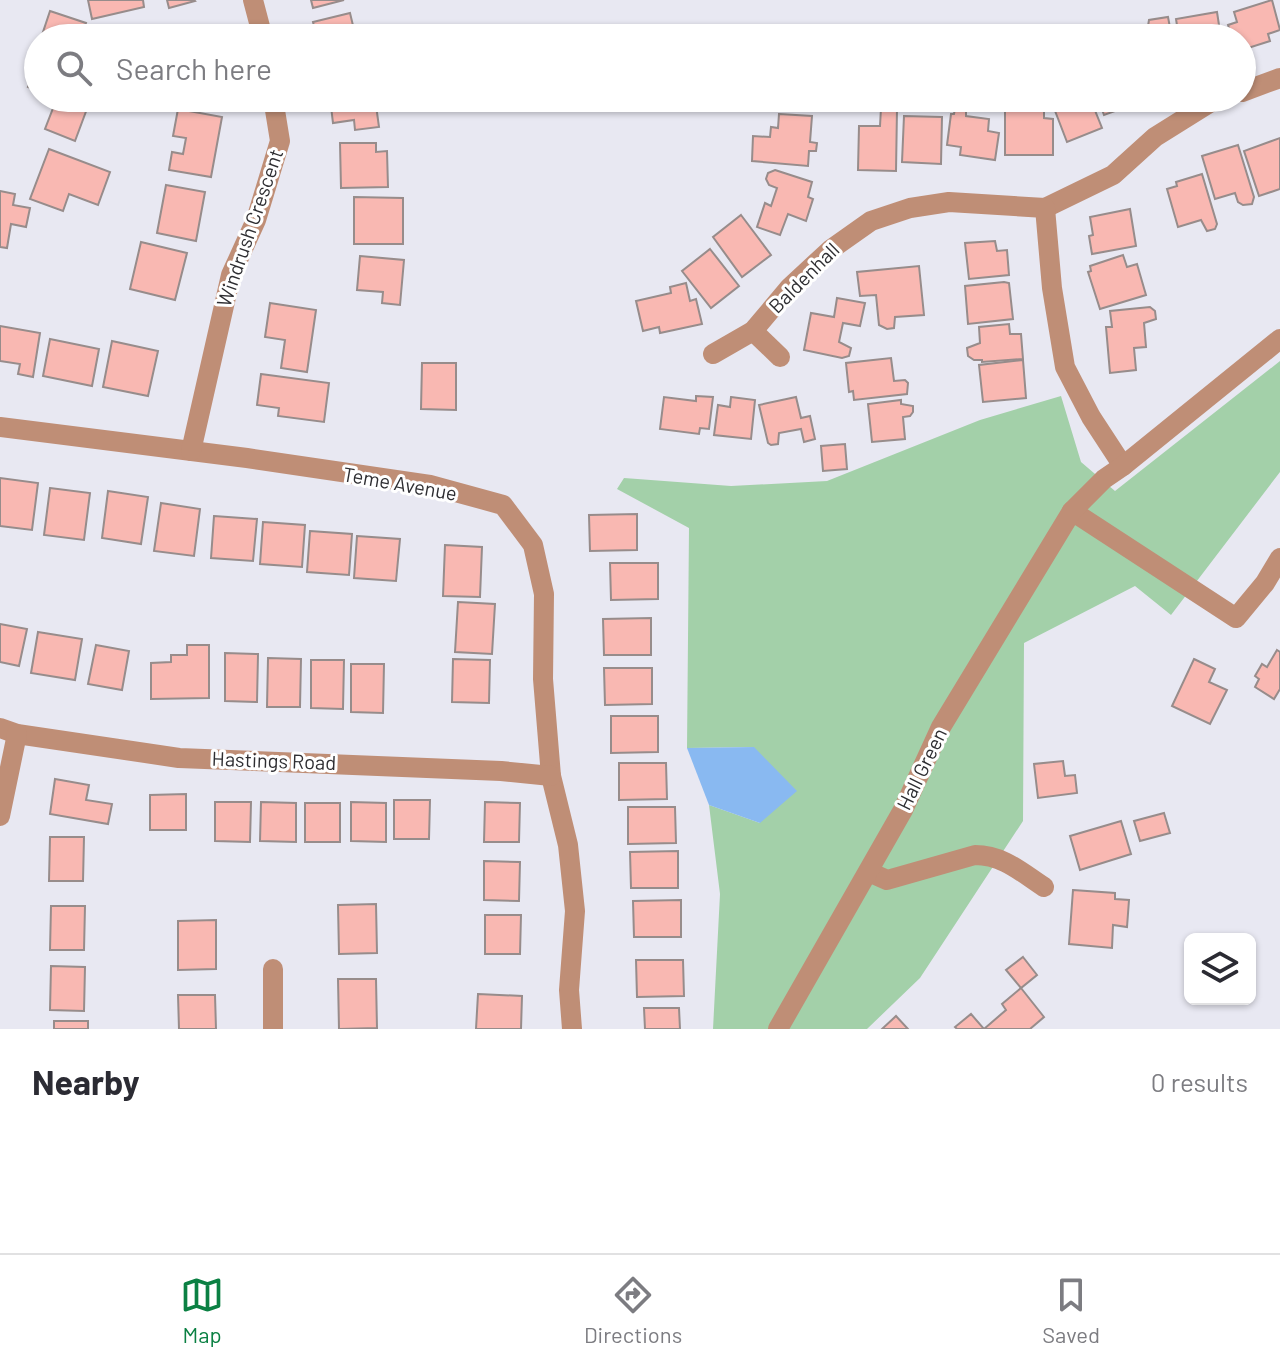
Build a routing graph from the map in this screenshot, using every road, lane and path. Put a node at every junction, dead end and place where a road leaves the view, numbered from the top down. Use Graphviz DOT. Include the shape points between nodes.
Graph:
graph roads {
  1 [pos="253,0"];
  2 [pos="259,24"];
  3 [pos="1280,78"];
  4 [pos="1256,87"];
  5 [pos="275,112"];
  6 [pos="1195,112"];
  7 [pos="1045,208"];
  8 [pos="753,331"];
  9 [pos="1280,339"];
  10 [pos="713,354"];
  11 [pos="780,357"];
  12 [pos="0,427"];
  13 [pos="191,451"];
  14 [pos="1123,466"];
  15 [pos="1072,511"];
  16 [pos="1280,558"];
  17 [pos="8,731"];
  18 [pos="551,776"];
  19 [pos="0,816"];
  20 [pos="869,872"];
  21 [pos="1044,887"];
  22 [pos="273,969"];
  23 [pos="273,1029"];
  24 [pos="572,1029"];
  25 [pos="778,1029"];
  1 -- 2 [label="street"];
  3 -- 4 [label="street"];
  5 -- 13 [label="street, Windrush Crescent" via="280,141 256,220 231,275"];
  6 -- 7 [label="street, Baldenhall" via="1155,137 1113,175"];
  7 -- 8 [label="street, Baldenhall" via="949,202 871,221 790,287"];
  7 -- 14 [label="street" via="1065,367"];
  8 -- 10 [label="street, Baldenhall"];
  8 -- 11 [label="street, Baldenhall"];
  9 -- 14 [label="street, Hall Green"];
  12 -- 13 [label="street, Teme Avenue"];
  13 -- 18 [label="street, Teme Avenue" via="430,485 503,505 533,545 544,594 543,679"];
  14 -- 15 [label="street, Hall Green"];
  15 -- 16 [label="street" via="1236,618"];
  15 -- 20 [label="street, Hall Green" via="941,727"];
  17 -- 18 [label="street, Hastings Road" via="179,758"];
  17 -- 19 [label="street"];
  18 -- 24 [label="street, Teme Avenue" via="568,845 575,911"];
  20 -- 21 [label="street" via="887,880 986,855 1007,862"];
  20 -- 25 [label="street, Hall Green"];
  22 -- 23 [label="street"];
}
